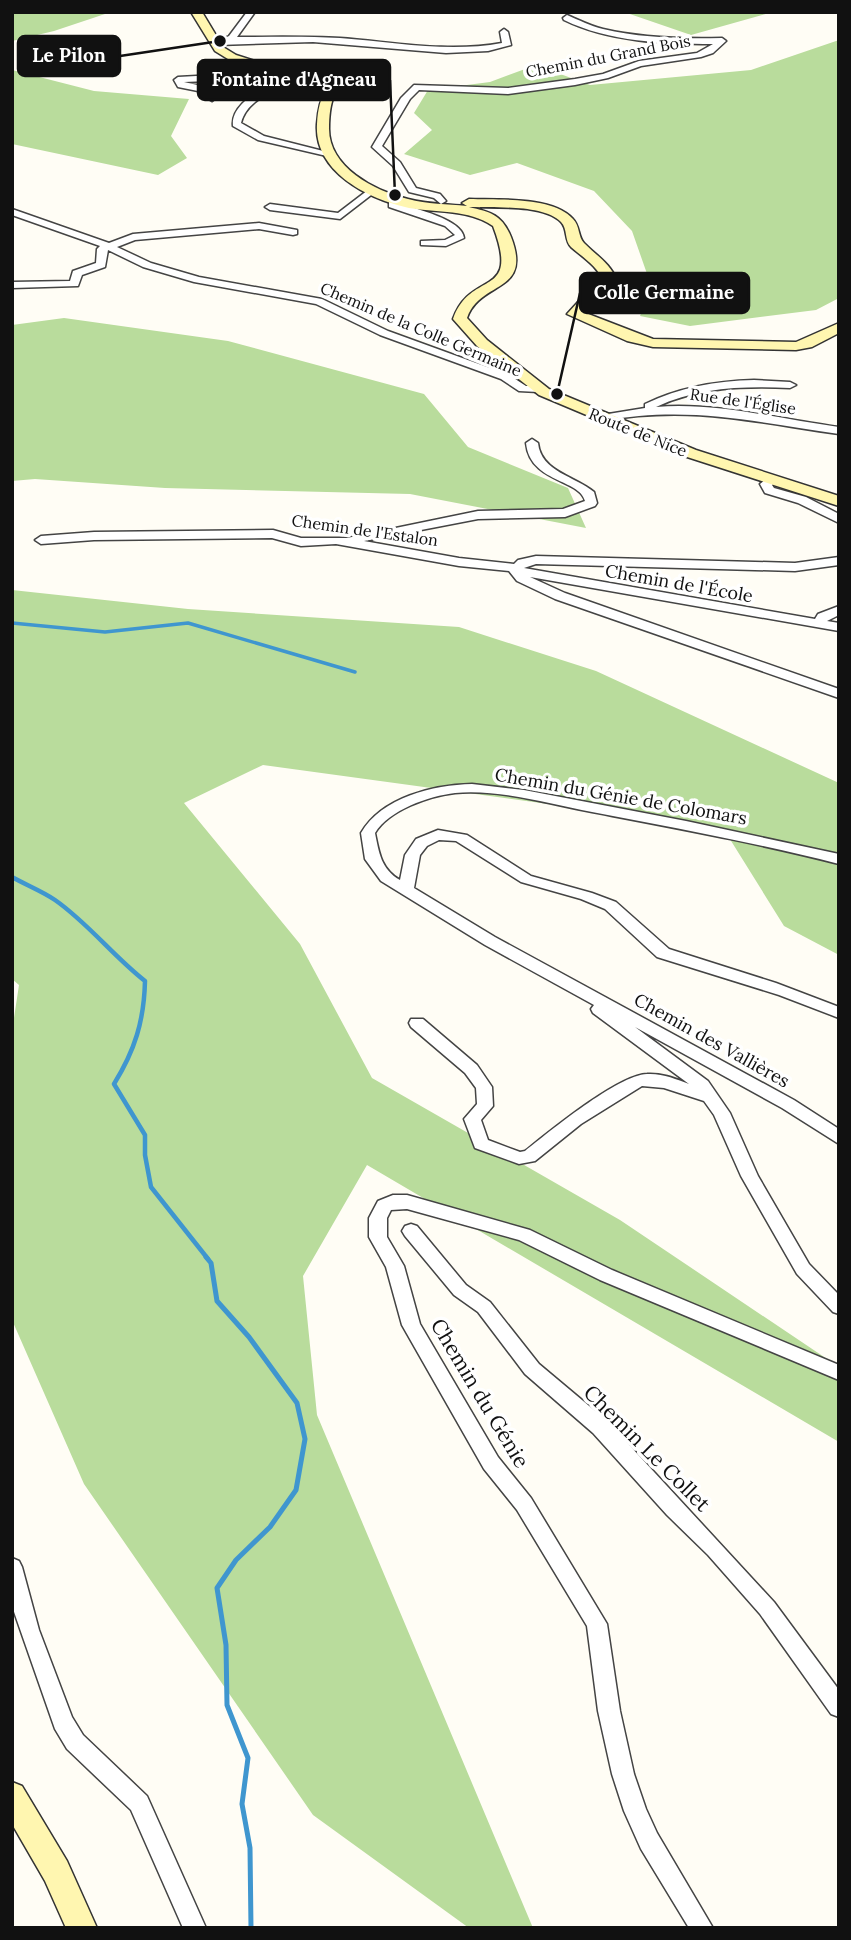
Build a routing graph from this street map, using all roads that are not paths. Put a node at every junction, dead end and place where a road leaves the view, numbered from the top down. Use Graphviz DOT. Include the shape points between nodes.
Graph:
graph roads {
  1 [pos="196,12"];
  2 [pos="251,12"];
  3 [pos="567,18"];
  4 [pos="504,32"];
  5 [pos="221,45"];
  6 [pos="275,85"];
  7 [pos="212,98"];
  8 [pos="328,155"];
  9 [pos="372,190"];
  10 [pos="395,200"];
  11 [pos="441,201"];
  12 [pos="270,207"];
  13 [pos="12,212"];
  14 [pos="293,232"];
  15 [pos="425,243"];
  16 [pos="109,246"];
  17 [pos="12,285"];
  18 [pos="839,327"];
  19 [pos="790,385"];
  20 [pos="538,388"];
  21 [pos="645,410"];
  22 [pos="602,418"];
  23 [pos="839,431"];
  24 [pos="532,443"];
  25 [pos="771,479"];
  26 [pos="839,501"];
  27 [pos="839,519"];
  28 [pos="40,540"];
  29 [pos="348,544"];
  30 [pos="839,561"];
  31 [pos="516,569"];
  32 [pos="839,610"];
  33 [pos="819,624"];
  34 [pos="839,627"];
  35 [pos="839,694"];
  36 [pos="839,859"];
  37 [pos="406,889"];
  38 [pos="563,980"];
  39 [pos="839,1013"];
  40 [pos="417,1023"];
  41 [pos="712,1096"];
  42 [pos="839,1138"];
  43 [pos="411,1231"];
  44 [pos="839,1307"];
  45 [pos="839,1373"];
  46 [pos="12,1567"];
  47 [pos="839,1707"];
  48 [pos="12,1796"];
  49 [pos="82,1928"];
  50 [pos="195,1928"];
  51 [pos="702,1928"];
  1 -- 5 [label="main road"];
  2 -- 5 [label="street"];
  3 -- 11 [label="street, Chemin du Grand Bois" via="602,31 682,42 722,41 698,55 639,64 575,82 508,91 416,87 377,147 397,164 412,190"];
  4 -- 5 [label="street" via="507,45 456,49 329,40"];
  5 -- 6 [label="main road" via="232,57 275,73"];
  6 -- 7 [label="street" via="233,77 178,80 181,85 212,91"];
  6 -- 8 [label="street" via="238,110 236,124 253,135"];
  6 -- 8 [label="main road" via="307,88 350,65 365,66 330,91 324,144"];
  8 -- 9 [label="main road, Route de Nice"];
  9 -- 10 [label="main road, Route de Nice"];
  9 -- 12 [label="street" via="340,216"];
  10 -- 11 [label="main road"];
  10 -- 15 [label="street" via="393,205 449,224 460,234 451,242"];
  10 -- 20 [label="main road, Route de Nice" via="476,214 499,224 512,270 467,304 460,319"];
  11 -- 18 [label="main road" via="534,207 565,218 574,242 604,267 612,283 574,314 642,341 796,346"];
  13 -- 16 [label="street, Chemin de la Colle Germaine"];
  14 -- 16 [label="street" via="259,226 133,237"];
  16 -- 17 [label="street" via="100,253 100,265 76,274 74,284"];
  16 -- 20 [label="street, Chemin de la Colle Germaine" via="147,265 198,280 318,301 440,356 498,374 525,390"];
  19 -- 21 [label="street" via="708,388 661,400"];
  20 -- 22 [label="main road, Route de Nice"];
  21 -- 22 [label="street, Rue de l'Église"];
  21 -- 23 [label="street, Rue de l'Église" via="711,410"];
  22 -- 25 [label="main road, Route de Nice"];
  24 -- 29 [label="street" via="538,463 590,495 591,503 565,513 469,517"];
  25 -- 26 [label="main road, Route de Nice"];
  25 -- 27 [label="street" via="766,484 769,490"];
  28 -- 29 [label="street, Chemin de l'Estalon" via="223,533"];
  29 -- 31 [label="street, Chemin de l'Estalon"];
  30 -- 31 [label="street" via="795,567 536,560"];
  31 -- 33 [label="street, Chemin de l'École" via="568,582"];
  31 -- 35 [label="street" via="522,578 560,596"];
  32 -- 33 [label="street"];
  33 -- 34 [label="street, Chemin de l'École"];
  36 -- 37 [label="street, Chemin du Génie de Colomars" via="783,844 534,797 454,789 426,794 371,825 372,859 386,878"];
  37 -- 38 [label="street, Chemin du Génie de Colomars"];
  37 -- 39 [label="street" via="413,850 420,843 440,835 462,839 527,880 612,907 658,951"];
  38 -- 41 [label="street"];
  38 -- 42 [label="street, Chemin des Vallières" via="788,1104"];
  40 -- 41 [label="street" via="471,1069 484,1087 485,1106 472,1119 481,1144 519,1158 529,1157 575,1120 638,1081 662,1080"];
  41 -- 44 [label="street" via="750,1176 803,1269"];
  43 -- 47 [label="street, Chemin Le Collet" via="460,1290 484,1307 532,1368 600,1427 716,1549 767,1608"];
  45 -- 51 [label="street, Chemin du Génie" via="524,1236 407,1202 384,1206 378,1218 378,1237 395,1266 411,1325 491,1463 524,1504 597,1624 609,1711 635,1811"];
  46 -- 50 [label="street" via="29,1630 63,1722 75,1742 139,1802"];
  48 -- 49 [label="main road" via="56,1871"];
}
